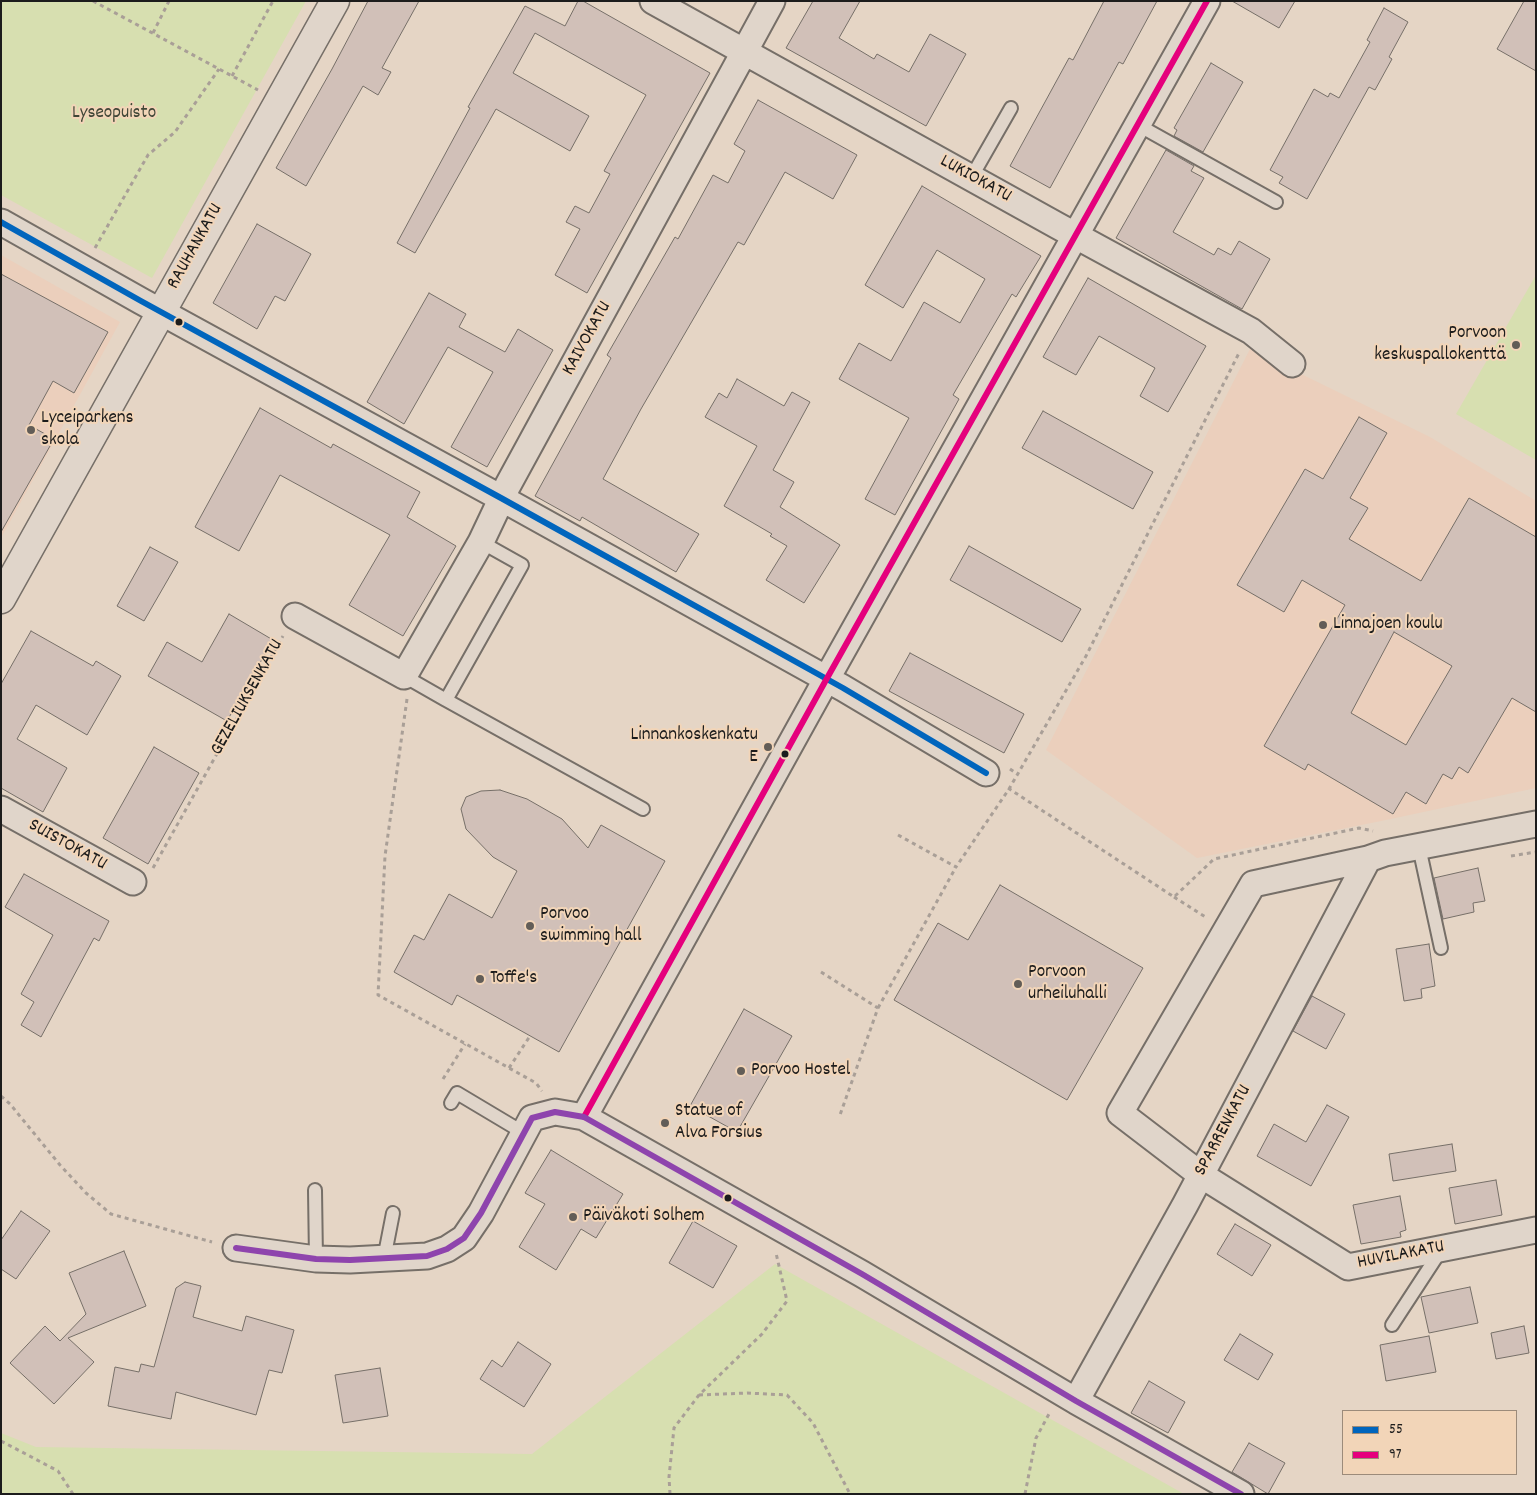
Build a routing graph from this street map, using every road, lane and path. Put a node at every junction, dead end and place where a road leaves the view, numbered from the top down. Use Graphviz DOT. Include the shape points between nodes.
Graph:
graph roads {
  1 [pos="93,1"];
  2 [pos="169,1"];
  3 [pos="273,1"];
  4 [pos="335,1"];
  5 [pos="653,1"];
  6 [pos="772,1"];
  7 [pos="1207,1"];
  8 [pos="153,33"];
  9 [pos="744,51"];
  10 [pos="219,69"];
  11 [pos="232,76"];
  12 [pos="278,101"];
  13 [pos="1011,108"];
  14 [pos="1138,124"];
  15 [pos="971,178"];
  16 [pos="1276,202"];
  17 [pos="1,222"];
  18 [pos="1074,235"];
  19 [pos="92,252"];
  20 [pos="161,312"];
  21 [pos="1251,330"];
  22 [pos="1292,364"];
  23 [pos="501,498"];
  24 [pos="481,542"];
  25 [pos="1,599"];
  26 [pos="295,616"];
  27 [pos="404,676"];
  28 [pos="826,680"];
  29 [pos="446,700"];
  30 [pos="986,773"];
  31 [pos="1009,789"];
  32 [pos="1,809"];
  33 [pos="643,809"];
  34 [pos="1536,824"];
  35 [pos="1381,832"];
  36 [pos="898,836"];
  37 [pos="1419,847"];
  38 [pos="1368,859"];
  39 [pos="956,867"];
  40 [pos="133,882"];
  41 [pos="1174,897"];
  42 [pos="1226,930"];
  43 [pos="1441,948"];
  44 [pos="821,972"];
  45 [pos="878,1008"];
  46 [pos="530,1036"];
  47 [pos="465,1044"];
  48 [pos="509,1068"];
  49 [pos="439,1085"];
  50 [pos="1,1096"];
  51 [pos="451,1103"];
  52 [pos="556,1112"];
  53 [pos="840,1115"];
  54 [pos="584,1117"];
  55 [pos="524,1133"];
  56 [pos="1201,1175"];
  57 [pos="315,1190"];
  58 [pos="393,1213"];
  59 [pos="1536,1230"];
  60 [pos="236,1248"];
  61 [pos="1443,1248"];
  62 [pos="784,1255"];
  63 [pos="316,1259"];
  64 [pos="384,1259"];
  65 [pos="1392,1325"];
  66 [pos="699,1395"];
  67 [pos="1065,1404"];
  68 [pos="1,1440"];
  69 [pos="73,1494"];
  70 [pos="670,1494"];
  71 [pos="850,1494"];
  72 [pos="1025,1494"];
  73 [pos="1241,1494"];
  1 -- 8 [label="path"];
  2 -- 8 [label="path"];
  3 -- 11 [label="path"];
  4 -- 12 [label="street, RAUHANKATU"];
  5 -- 9 [label="street, LUKIOKATU"];
  6 -- 9 [label="street, KAIVOKATU"];
  7 -- 14 [label="street"];
  8 -- 10 [label="path"];
  9 -- 15 [label="street, LUKIOKATU"];
  9 -- 23 [label="street, KAIVOKATU"];
  10 -- 11 [label="path"];
  10 -- 19 [label="path" via="175,132 148,155"];
  11 -- 12 [label="path"];
  12 -- 20 [label="street, RAUHANKATU"];
  13 -- 15 [label="lane"];
  14 -- 16 [label="lane"];
  14 -- 18 [label="street"];
  15 -- 18 [label="street, LUKIOKATU"];
  17 -- 20 [label="street"];
  18 -- 21 [label="street, LUKIOKATU"];
  18 -- 28 [label="street"];
  20 -- 23 [label="street"];
  20 -- 25 [label="street, RAUHANKATU"];
  21 -- 22 [label="street, LUKIOKATU"];
  21 -- 31 [label="path" via="1086,656"];
  23 -- 24 [label="street, KAIVOKATU"];
  23 -- 28 [label="street"];
  24 -- 27 [label="street, KAIVOKATU"];
  24 -- 29 [label="lane" via="522,565"];
  26 -- 27 [label="street"];
  26 -- 40 [label="path, GEZELIUKSENKATU" via="152,870"];
  27 -- 29 [label="lane"];
  27 -- 47 [label="path" via="408,696 385,856 378,995"];
  28 -- 30 [label="street"];
  28 -- 54 [label="street"];
  29 -- 33 [label="lane"];
  30 -- 31 [label="path"];
  31 -- 39 [label="path"];
  31 -- 41 [label="path"];
  32 -- 40 [label="street, SUISTOKATU"];
  34 -- 37 [label="street"];
  35 -- 41 [label="path" via="1359,828 1214,859"];
  36 -- 39 [label="path"];
  37 -- 38 [label="street"];
  37 -- 43 [label="lane"];
  38 -- 42 [label="street" via="1253,884"];
  38 -- 56 [label="street, SPARRENKATU"];
  39 -- 45 [label="path"];
  41 -- 42 [label="path"];
  42 -- 56 [label="street, HUVILAKATU" via="1120,1113"];
  44 -- 45 [label="path"];
  45 -- 53 [label="path"];
  46 -- 48 [label="path"];
  47 -- 48 [label="path"];
  47 -- 49 [label="path"];
  48 -- 52 [label="path" via="536,1083"];
  50 -- 60 [label="path" via="86,1194 111,1214"];
  51 -- 55 [label="lane" via="457,1093"];
  52 -- 54 [label="street"];
  52 -- 55 [label="street" via="532,1118"];
  54 -- 67 [label="street" via="862,1274"];
  55 -- 64 [label="street" via="482,1213 464,1238 427,1256"];
  56 -- 61 [label="street, HUVILAKATU" via="1348,1267"];
  56 -- 67 [label="street, SPARRENKATU"];
  57 -- 63 [label="lane"];
  58 -- 64 [label="lane"];
  59 -- 61 [label="street, HUVILAKATU"];
  60 -- 63 [label="street"];
  61 -- 65 [label="lane"];
  62 -- 66 [label="path" via="776,1250 787,1301 762,1334"];
  63 -- 64 [label="street"];
  66 -- 70 [label="path" via="674,1428"];
  66 -- 71 [label="path" via="787,1395 814,1423"];
  67 -- 72 [label="path" via="1036,1438"];
  67 -- 73 [label="street"];
  68 -- 69 [label="path" via="58,1471"];
}
